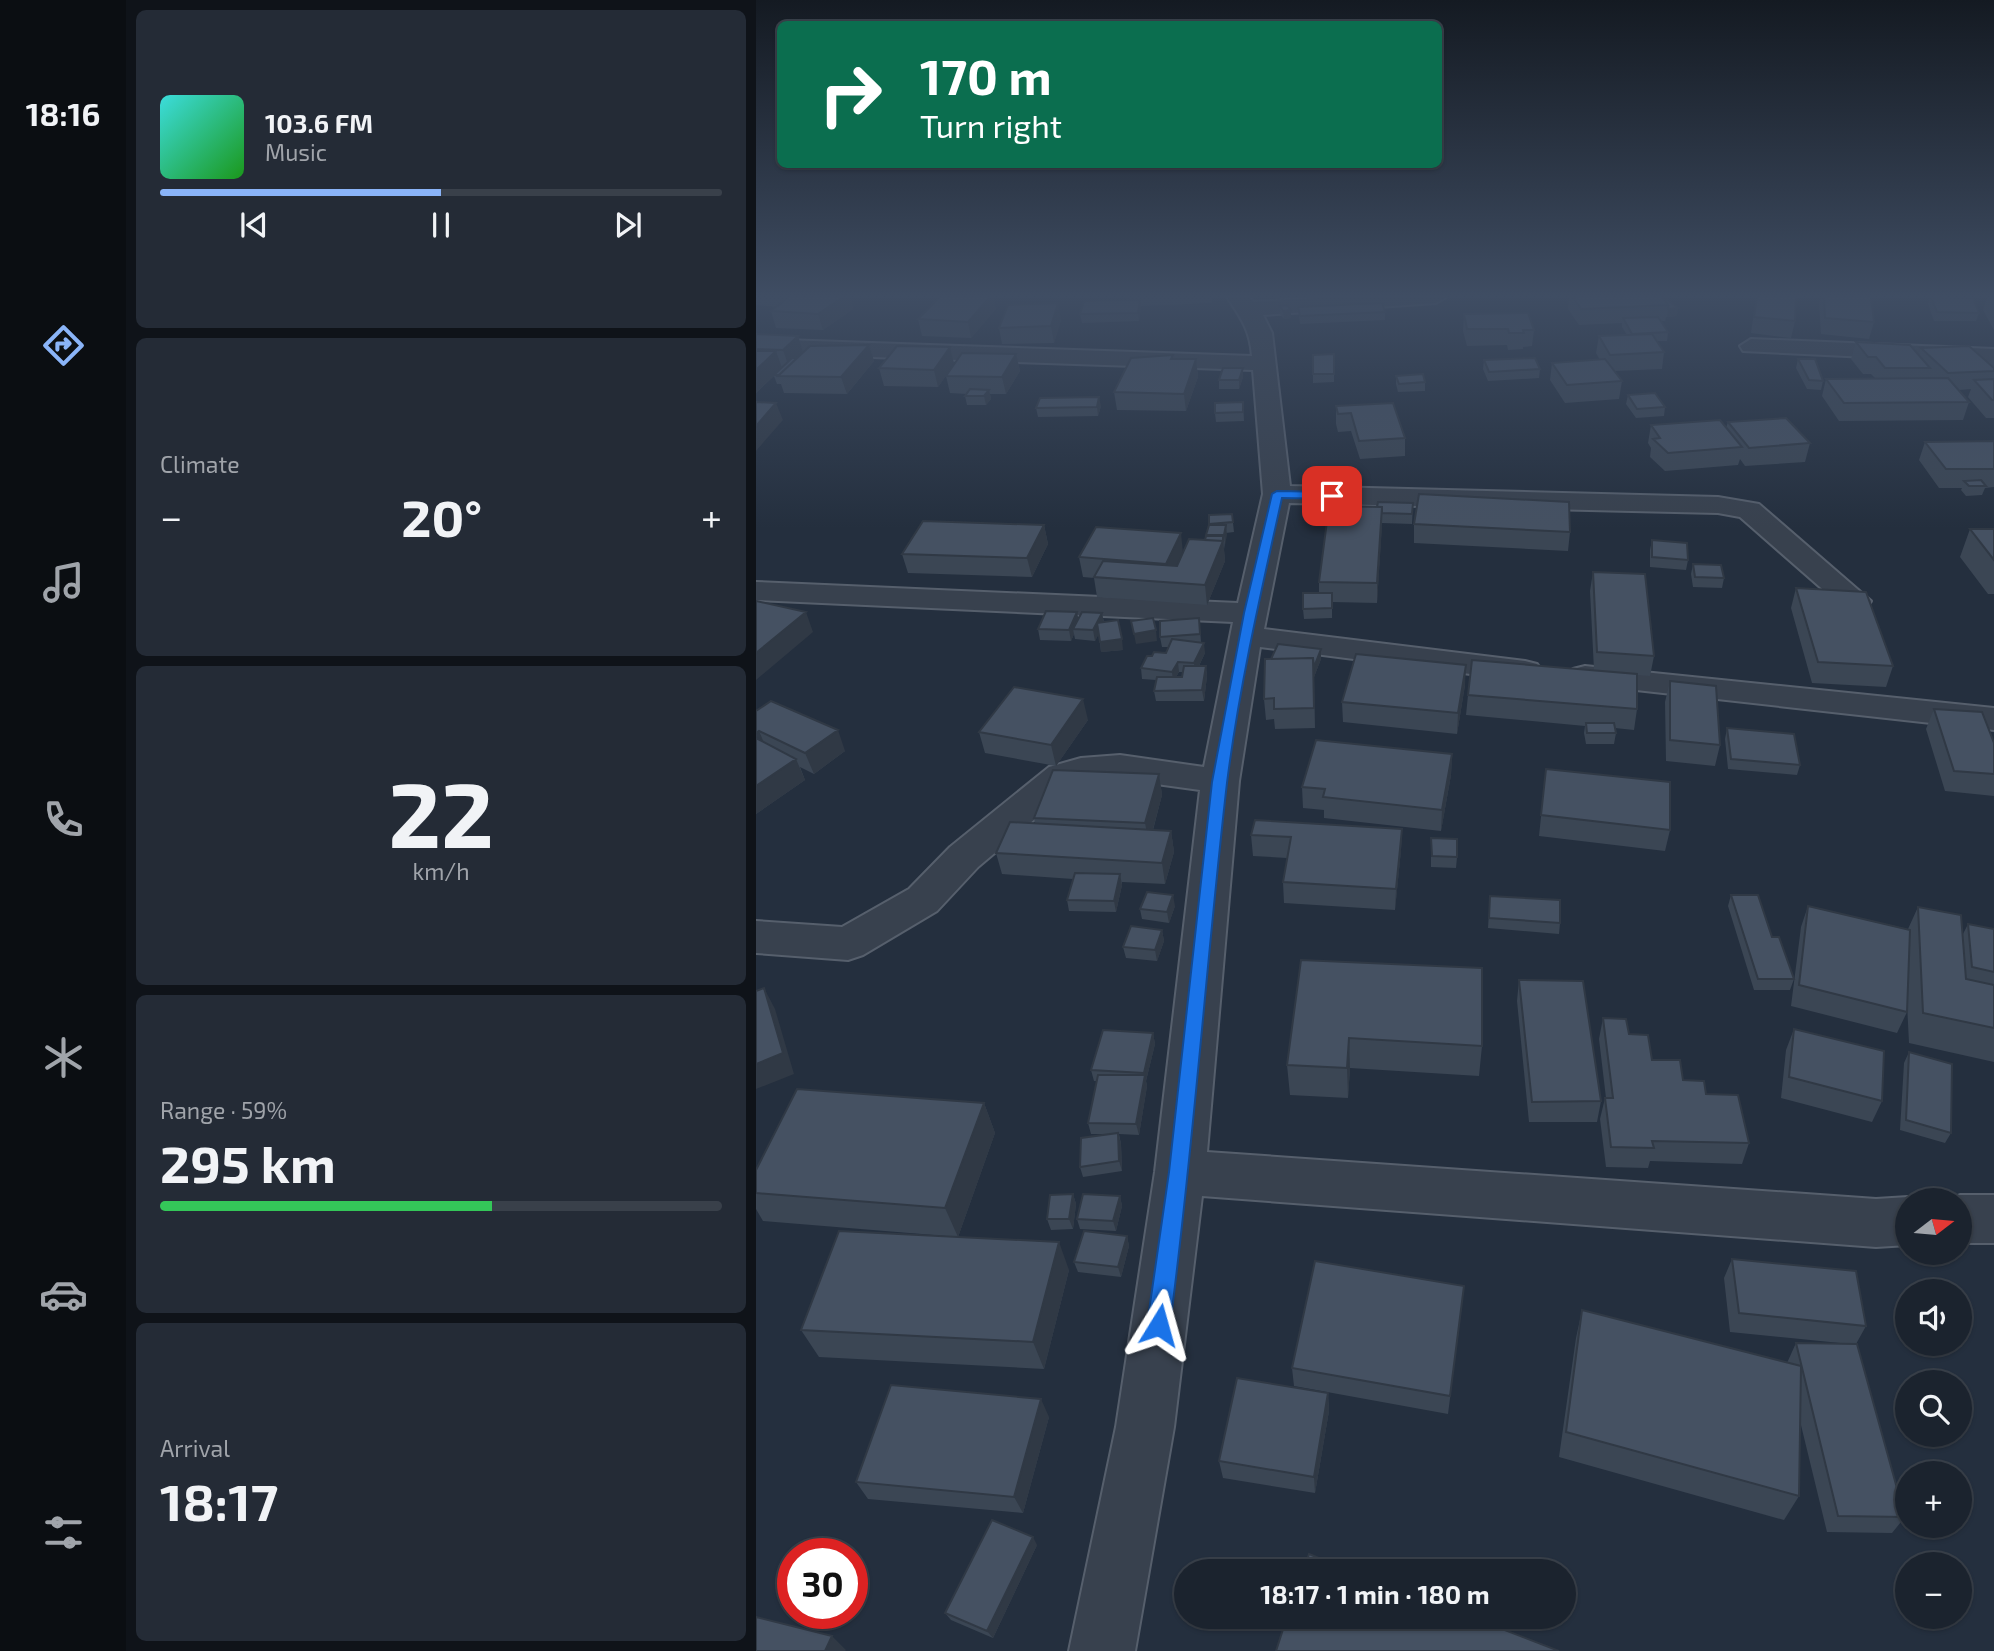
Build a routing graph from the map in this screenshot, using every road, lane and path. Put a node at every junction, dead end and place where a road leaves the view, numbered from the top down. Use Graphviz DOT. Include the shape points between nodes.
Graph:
graph roads {
  1 [pos="1266,374"];
  2 [pos="1277,494"];
  3 [pos="756,591"];
  4 [pos="1855,601"];
  5 [pos="1248,624"];
  6 [pos="1994,719"];
  7 [pos="1220,782"];
  8 [pos="756,937"];
  9 [pos="1180,1172"];
  10 [pos="1972,1219"];
  11 [pos="1994,1219"];
  12 [pos="1895,1222"];
  13 [pos="1102,1651"];
  1 -- 2 [label="street"];
  2 -- 4 [label="street" via="1718,505 1749,510"];
  2 -- 5 [label="street"];
  3 -- 5 [label="street" via="1159,610"];
  5 -- 6 [label="street" via="1516,670"];
  5 -- 7 [label="street"];
  7 -- 8 [label="street" via="1106,766 1076,770 1062,776 964,857 923,900 848,944"];
  7 -- 9 [label="street"];
  9 -- 12 [label="street"];
  9 -- 13 [label="street" via="1145,1427"];
  10 -- 11 [label="street"];
}
